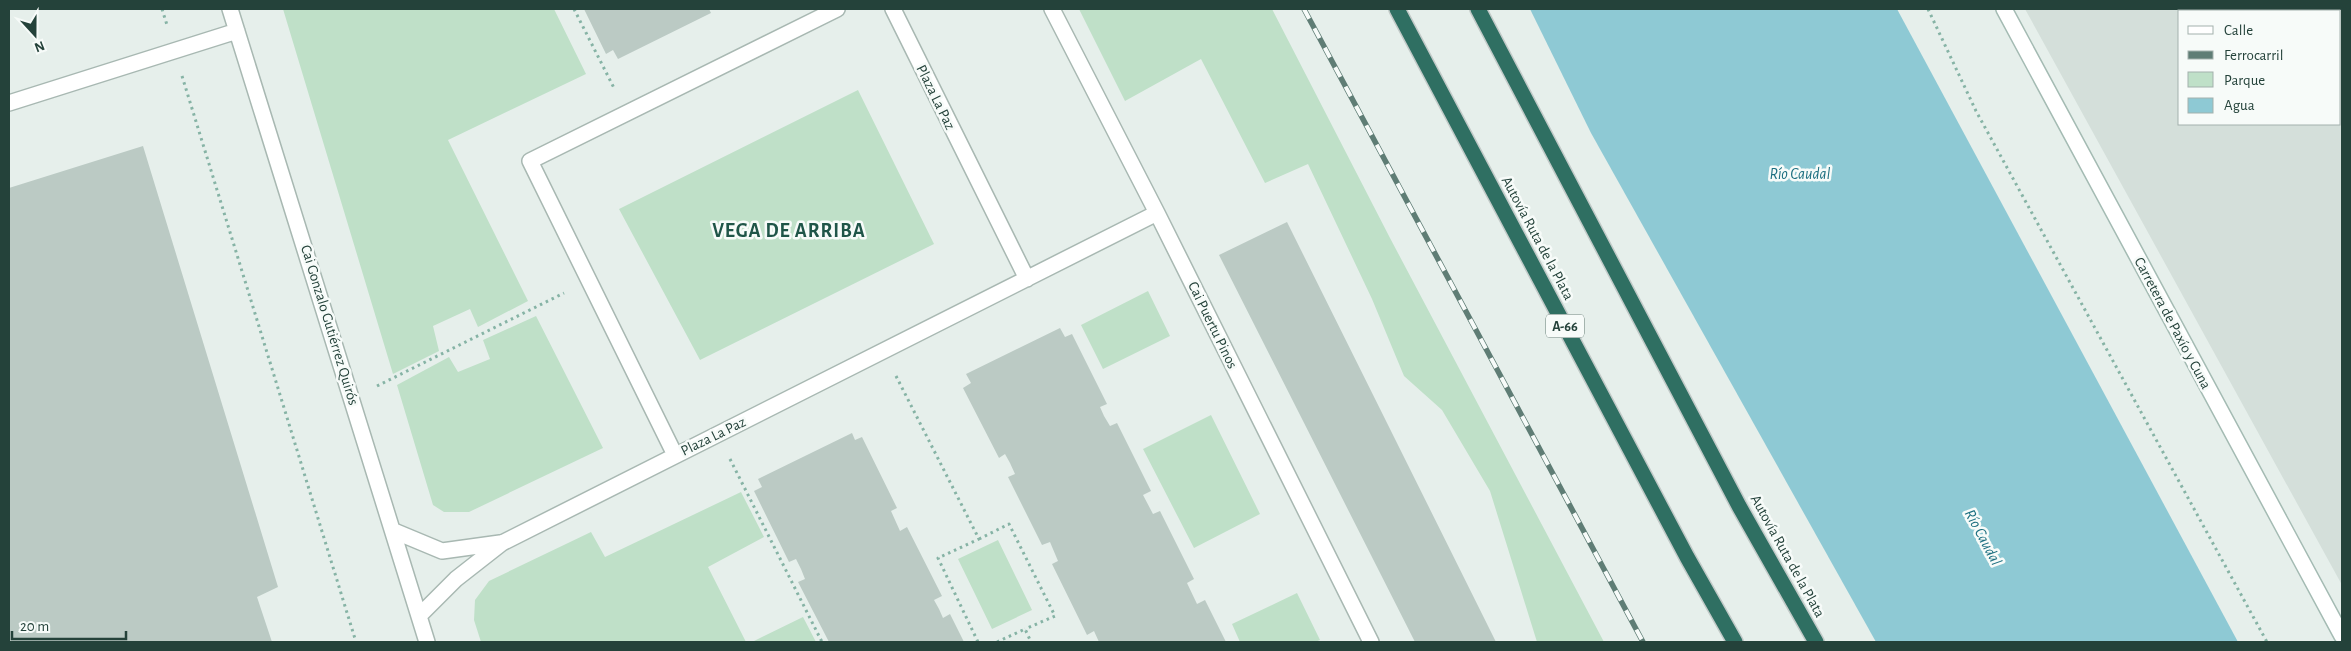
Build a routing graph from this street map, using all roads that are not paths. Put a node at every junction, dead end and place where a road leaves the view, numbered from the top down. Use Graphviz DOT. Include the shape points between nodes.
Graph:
graph roads {
  1 [pos="230,9"];
  2 [pos="837,9"];
  3 [pos="893,9"];
  4 [pos="1052,9"];
  5 [pos="1397,9"];
  6 [pos="1478,9"];
  7 [pos="2004,9"];
  8 [pos="237,31"];
  9 [pos="9,104"];
  10 [pos="1157,213"];
  11 [pos="1027,279"];
  12 [pos="675,455"];
  13 [pos="394,531"];
  14 [pos="502,543"];
  15 [pos="419,616"];
  16 [pos="2342,636"];
  17 [pos="427,642"];
  18 [pos="1371,642"];
  19 [pos="1735,642"];
  20 [pos="1816,642"];
  1 -- 8 [label="street, Cai Gonzalo Gutiérrez Quirós"];
  2 -- 12 [label="street, Plaza La Paz" via="530,161"];
  3 -- 11 [label="street, Plaza La Paz"];
  4 -- 10 [label="street, Cai Puertu Pinos"];
  5 -- 19 [label="highway, Autovía Ruta de la Plata / A-66"];
  6 -- 20 [label="highway, Autovía Ruta de la Plata" via="1739,506"];
  7 -- 16 [label="street, Carretera de Paxío y Cuna"];
  8 -- 9 [label="street"];
  8 -- 13 [label="street, Cai Gonzalo Gutiérrez Quirós"];
  10 -- 11 [label="street"];
  10 -- 18 [label="street, Cai Puertu Pinos"];
  11 -- 12 [label="street, Plaza La Paz"];
  12 -- 14 [label="street"];
  13 -- 14 [label="street" via="442,552"];
  13 -- 15 [label="street, Cai Gonzalo Gutiérrez Quirós"];
  14 -- 15 [label="street" via="456,579"];
  15 -- 17 [label="street, Cai Gonzalo Gutiérrez Quirós"];
}
